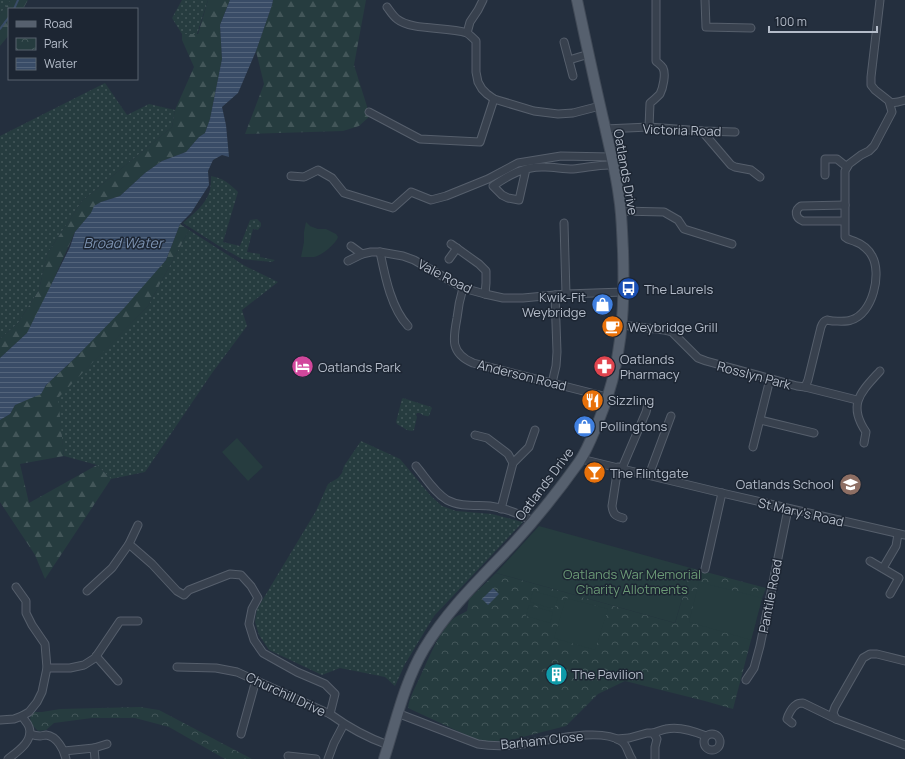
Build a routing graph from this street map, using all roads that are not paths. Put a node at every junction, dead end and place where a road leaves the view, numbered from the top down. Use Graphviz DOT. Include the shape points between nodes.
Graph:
graph roads {
  1 [pos="482,0"];
  2 [pos="577,0"];
  3 [pos="656,0"];
  4 [pos="705,0"];
  5 [pos="880,0"];
  6 [pos="387,7"];
  7 [pos="751,28"];
  8 [pos="467,33"];
  9 [pos="564,42"];
  10 [pos="589,54"];
  11 [pos="569,60"];
  12 [pos="573,76"];
  13 [pos="494,99"];
  14 [pos="905,100"];
  15 [pos="890,103"];
  16 [pos="600,106"];
  17 [pos="369,112"];
  18 [pos="648,127"];
  19 [pos="605,129"];
  20 [pos="702,131"];
  21 [pos="735,132"];
  22 [pos="612,161"];
  23 [pos="847,167"];
  24 [pos="526,169"];
  25 [pos="825,175"];
  26 [pos="291,176"];
  27 [pos="760,177"];
  28 [pos="845,204"];
  29 [pos="621,211"];
  30 [pos="844,221"];
  31 [pos="564,223"];
  32 [pos="732,244"];
  33 [pos="351,246"];
  34 [pos="380,252"];
  35 [pos="362,254"];
  36 [pos="449,259"];
  37 [pos="348,261"];
  38 [pos="463,288"];
  39 [pos="623,292"];
  40 [pos="485,294"];
  41 [pos="566,294"];
  42 [pos="555,295"];
  43 [pos="622,325"];
  44 [pos="408,326"];
  45 [pos="880,371"];
  46 [pos="770,379"];
  47 [pos="552,383"];
  48 [pos="804,386"];
  49 [pos="607,397"];
  50 [pos="857,400"];
  51 [pos="648,404"];
  52 [pos="671,416"];
  53 [pos="760,420"];
  54 [pos="535,430"];
  55 [pos="814,433"];
  56 [pos="475,435"];
  57 [pos="864,443"];
  58 [pos="753,448"];
  59 [pos="581,458"];
  60 [pos="513,463"];
  61 [pos="416,466"];
  62 [pos="620,468"];
  63 [pos="649,475"];
  64 [pos="722,493"];
  65 [pos="500,509"];
  66 [pos="788,509"];
  67 [pos="622,518"];
  68 [pos="533,521"];
  69 [pos="138,524"];
  70 [pos="902,535"];
  71 [pos="129,544"];
  72 [pos="870,561"];
  73 [pos="883,568"];
  74 [pos="705,570"];
  75 [pos="16,587"];
  76 [pos="87,591"];
  77 [pos="890,594"];
  78 [pos="138,621"];
  79 [pos="96,656"];
  80 [pos="905,661"];
  81 [pos="177,667"];
  82 [pos="47,668"];
  83 [pos="256,680"];
  84 [pos="746,680"];
  85 [pos="118,681"];
  86 [pos="397,713"];
  87 [pos="330,714"];
  88 [pos="22,716"];
  89 [pos="836,719"];
  90 [pos="0,720"];
  91 [pos="792,723"];
  92 [pos="344,724"];
  93 [pos="653,733"];
  94 [pos="30,734"];
  95 [pos="241,734"];
  96 [pos="706,736"];
  97 [pos="617,739"];
  98 [pos="107,744"];
  99 [pos="388,745"];
  100 [pos="905,745"];
  101 [pos="94,748"];
  102 [pos="64,751"];
  103 [pos="288,756"];
  104 [pos="8,759"];
  105 [pos="66,759"];
  106 [pos="95,759"];
  107 [pos="316,759"];
  108 [pos="328,759"];
  109 [pos="384,759"];
  110 [pos="632,759"];
  111 [pos="655,759"];
  1 -- 8 [label="street"];
  2 -- 10 [label="main road, Oatlands Drive"];
  3 -- 18 [label="street" via="656,61 664,69 665,76 661,92 650,103"];
  4 -- 7 [label="street" via="706,27"];
  5 -- 15 [label="street" via="871,85"];
  6 -- 8 [label="street" via="398,19 412,25"];
  8 -- 13 [label="street" via="476,41 478,82"];
  9 -- 11 [label="street"];
  10 -- 11 [label="street"];
  10 -- 16 [label="main road, Oatlands Drive"];
  11 -- 12 [label="street"];
  13 -- 16 [label="street" via="534,111 558,114"];
  13 -- 17 [label="street" via="480,142 420,138"];
  14 -- 15 [label="street"];
  15 -- 23 [label="street" via="892,112 874,146"];
  16 -- 19 [label="main road, Oatlands Drive"];
  18 -- 19 [label="street, Victoria Road"];
  18 -- 20 [label="street, Victoria Road"];
  19 -- 22 [label="main road, Oatlands Drive"];
  20 -- 21 [label="street, Victoria Road"];
  20 -- 27 [label="street" via="735,168 752,170"];
  22 -- 24 [label="street" via="603,165 570,169 542,166"];
  22 -- 26 [label="street" via="561,156 518,163 488,179 446,196 431,200 411,192 394,208 344,193 332,178 318,170 304,177"];
  22 -- 29 [label="main road, Oatlands Drive"];
  23 -- 25 [label="street" via="837,159 825,159"];
  23 -- 28 [label="street, Rosslyn Park"];
  24 -- 24 [label="street" via="519,200 502,195 493,186 511,174"];
  28 -- 30 [label="street, Rosslyn Park"];
  28 -- 30 [label="street" via="801,206 796,210 797,217 802,221"];
  29 -- 32 [label="street" via="664,212 678,220 684,229"];
  29 -- 39 [label="main road, Oatlands Drive"];
  30 -- 48 [label="street, Rosslyn Park" via="845,236 861,244 872,256 877,273 870,302 866,310 852,320 823,322 808,380"];
  31 -- 41 [label="street"];
  33 -- 35 [label="street"];
  34 -- 35 [label="street, Vale Road"];
  34 -- 38 [label="street, Vale Road" via="414,260"];
  34 -- 44 [label="street" via="387,286 401,318"];
  35 -- 37 [label="street, Vale Road"];
  36 -- 40 [label="street" via="454,246 479,264 486,271"];
  38 -- 40 [label="street, Vale Road"];
  38 -- 47 [label="street, Anderson Road" via="454,337 459,354 472,363"];
  39 -- 41 [label="street, Vale Road"];
  39 -- 43 [label="main road, Oatlands Drive"];
  40 -- 42 [label="street, Vale Road" via="503,298"];
  41 -- 42 [label="street, Vale Road"];
  42 -- 47 [label="street" via="557,352"];
  43 -- 46 [label="street, Rosslyn Park" via="672,332 698,358"];
  43 -- 49 [label="main road, Oatlands Drive" via="616,366"];
  45 -- 50 [label="street"];
  46 -- 48 [label="street, Rosslyn Park"];
  46 -- 53 [label="street"];
  47 -- 49 [label="street, Anderson Road"];
  48 -- 50 [label="street"];
  49 -- 59 [label="main road, Oatlands Drive"];
  50 -- 57 [label="street" via="858,416 866,432"];
  51 -- 62 [label="street"];
  52 -- 63 [label="street"];
  53 -- 55 [label="street"];
  53 -- 58 [label="street"];
  54 -- 60 [label="street" via="529,447"];
  56 -- 60 [label="street" via="487,438 508,454"];
  59 -- 62 [label="street, St Mary's Road"];
  59 -- 68 [label="main road, Oatlands Drive"];
  60 -- 65 [label="street"];
  61 -- 65 [label="street" via="436,491 448,500 460,505"];
  62 -- 63 [label="street, St Mary's Road"];
  62 -- 67 [label="street" via="612,512"];
  63 -- 64 [label="street, St Mary's Road"];
  64 -- 66 [label="street, St Mary's Road"];
  64 -- 74 [label="street"];
  65 -- 68 [label="street" via="518,513"];
  66 -- 70 [label="street, St Mary's Road"];
  66 -- 84 [label="street, Pantile Road" via="760,646 754,668"];
  68 -- 86 [label="main road, Oatlands Drive" via="447,615 423,650"];
  69 -- 71 [label="street"];
  70 -- 73 [label="street"];
  71 -- 76 [label="street" via="112,568"];
  71 -- 87 [label="street" via="184,595 190,590 230,574 241,576 258,598 252,609 249,624 254,640 263,653 325,684 335,694"];
  72 -- 73 [label="street"];
  73 -- 77 [label="street" via="899,578"];
  75 -- 82 [label="street" via="26,601 26,613 32,625 45,644"];
  78 -- 79 [label="street" via="120,622"];
  79 -- 82 [label="street" via="84,664 70,668"];
  79 -- 85 [label="street"];
  80 -- 89 [label="street" via="877,654 863,658 835,707 833,713"];
  81 -- 83 [label="street, Churchill Drive" via="216,668 237,672"];
  82 -- 88 [label="street" via="37,702"];
  83 -- 87 [label="street, Churchill Drive"];
  83 -- 95 [label="street"];
  86 -- 97 [label="street, Barham Close" via="487,746 514,746 585,735 606,735"];
  86 -- 99 [label="main road, Oatlands Drive"];
  87 -- 92 [label="street, Churchill Drive"];
  88 -- 90 [label="street"];
  88 -- 94 [label="street" via="30,729"];
  89 -- 91 [label="street" via="803,703 797,704 787,716"];
  89 -- 100 [label="street"];
  92 -- 99 [label="street, Churchill Drive"];
  92 -- 108 [label="street"];
  93 -- 96 [label="street" via="666,728 678,728"];
  93 -- 97 [label="street"];
  93 -- 111 [label="street" via="657,739"];
  94 -- 102 [label="street" via="50,736"];
  94 -- 104 [label="street" via="21,748"];
  97 -- 110 [label="street" via="624,743"];
  98 -- 101 [label="street"];
  99 -- 109 [label="main road, Oatlands Drive"];
  101 -- 102 [label="street"];
  101 -- 106 [label="street"];
  102 -- 105 [label="street"];
  103 -- 107 [label="street"];
}
